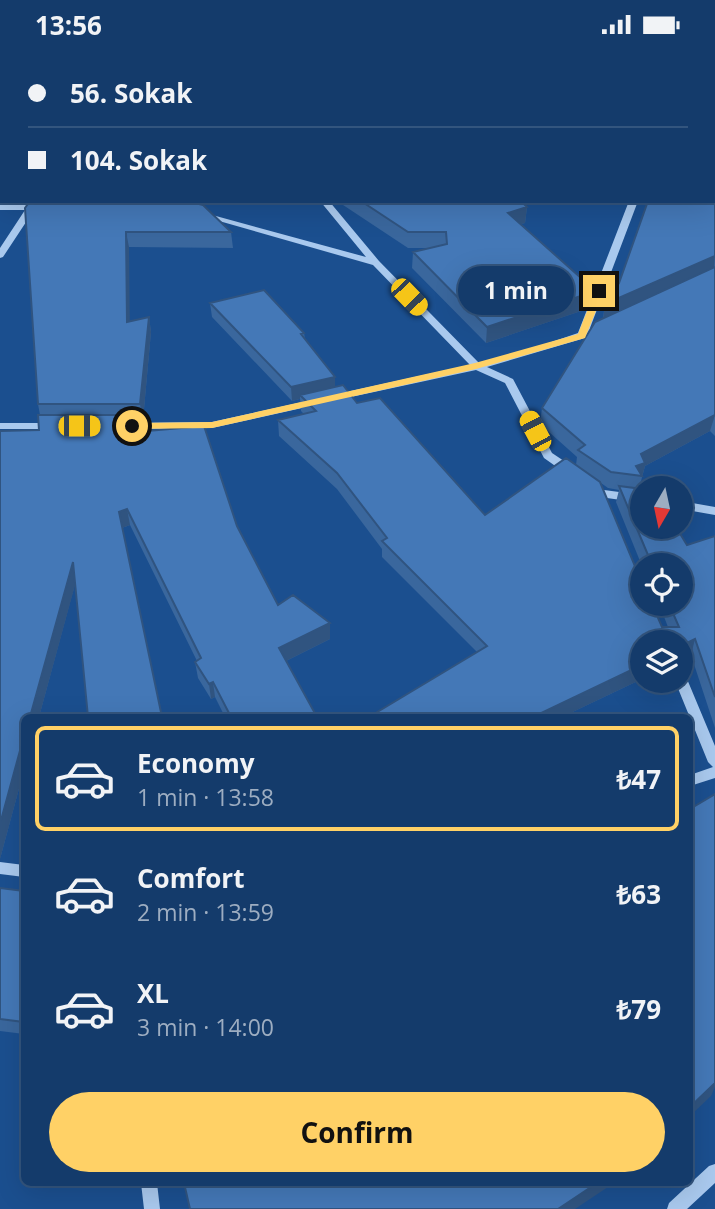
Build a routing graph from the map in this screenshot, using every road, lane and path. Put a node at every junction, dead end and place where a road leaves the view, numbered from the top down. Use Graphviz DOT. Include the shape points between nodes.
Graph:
graph roads {
  1 [pos="326,203"];
  2 [pos="633,203"];
  3 [pos="0,207"];
  4 [pos="31,208"];
  5 [pos="57,208"];
  6 [pos="188,211"];
  7 [pos="0,255"];
  8 [pos="376,263"];
  9 [pos="618,319"];
  10 [pos="582,336"];
  11 [pos="476,366"];
  12 [pos="0,426"];
  13 [pos="66,426"];
  14 [pos="119,426"];
  15 [pos="582,478"];
  16 [pos="593,486"];
  17 [pos="630,499"];
  18 [pos="693,507"];
  19 [pos="715,511"];
  20 [pos="687,693"];
  21 [pos="715,762"];
  22 [pos="715,772"];
  23 [pos="693,778"];
  24 [pos="0,869"];
  25 [pos="21,871"];
  26 [pos="715,1172"];
  27 [pos="149,1186"];
  28 [pos="152,1209"];
  29 [pos="675,1209"];
  1 -- 8 [label="street"];
  2 -- 10 [label="street"];
  3 -- 4 [label="street"];
  4 -- 5 [label="street"];
  4 -- 7 [label="street"];
  6 -- 8 [label="street"];
  8 -- 11 [label="street"];
  9 -- 10 [label="street"];
  10 -- 11 [label="street"];
  11 -- 14 [label="street" via="212,425"];
  11 -- 15 [label="street" via="509,381 548,455"];
  12 -- 13 [label="street"];
  16 -- 17 [label="street" via="607,499"];
  18 -- 19 [label="street"];
  20 -- 21 [label="street"];
  22 -- 23 [label="street"];
  24 -- 25 [label="street"];
  26 -- 29 [label="street"];
  27 -- 28 [label="street"];
}
